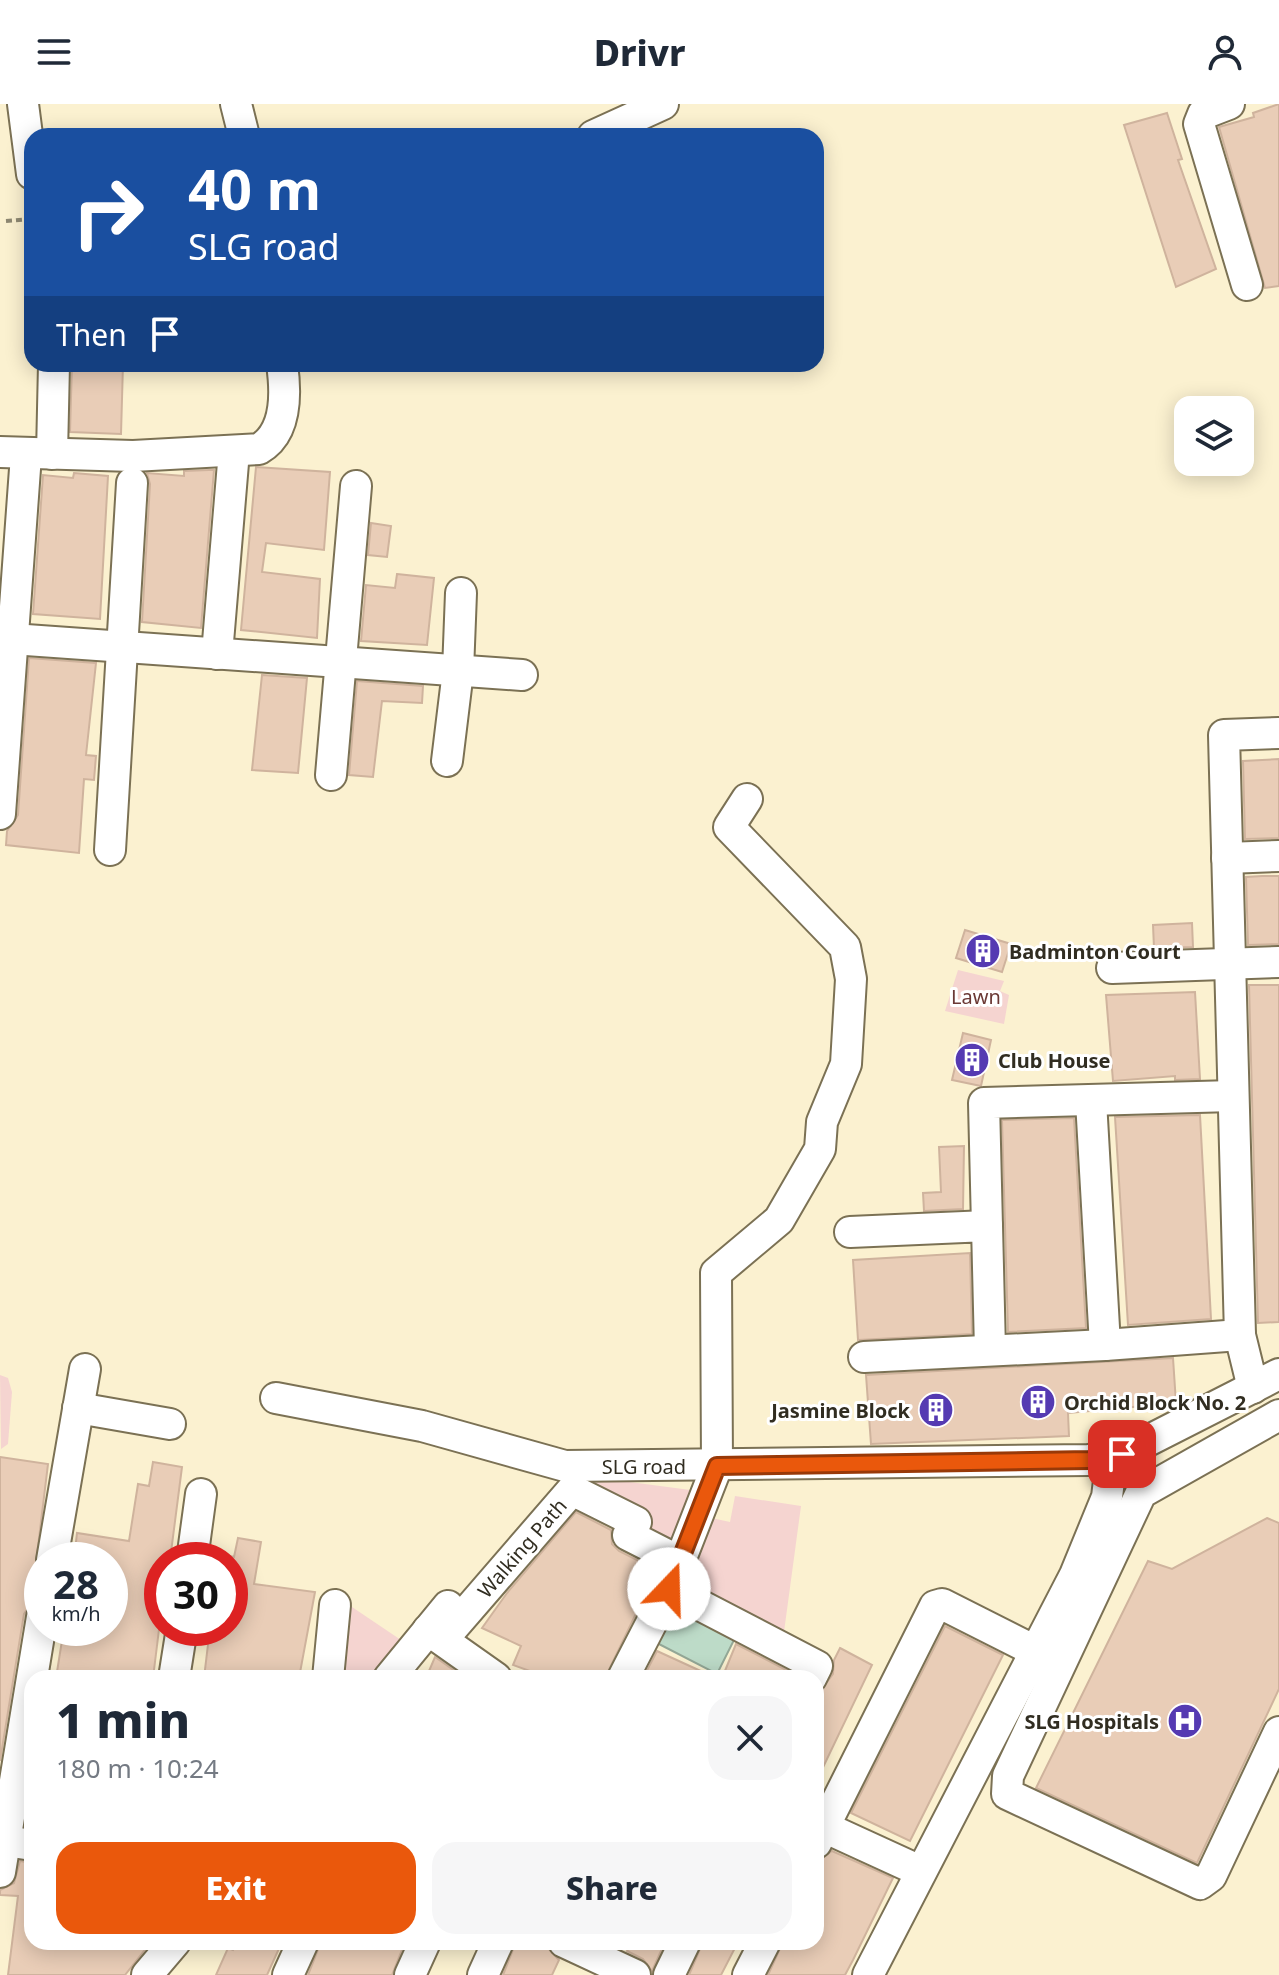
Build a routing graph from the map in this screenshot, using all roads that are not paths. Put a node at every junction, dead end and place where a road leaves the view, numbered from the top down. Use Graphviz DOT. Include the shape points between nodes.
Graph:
graph roads {
  1 [pos="23,104"];
  2 [pos="236,104"];
  3 [pos="663,104"];
  4 [pos="1229,104"];
  5 [pos="26,128"];
  6 [pos="242,128"];
  7 [pos="610,128"];
  8 [pos="1247,285"];
  9 [pos="52,372"];
  10 [pos="283,372"];
  11 [pos="234,451"];
  12 [pos="26,454"];
  13 [pos="132,483"];
  14 [pos="356,486"];
  15 [pos="461,593"];
  16 [pos="12,639"];
  17 [pos="125,647"];
  18 [pos="217,654"];
  19 [pos="342,663"];
  20 [pos="458,671"];
  21 [pos="522,675"];
  22 [pos="1279,733"];
  23 [pos="447,761"];
  24 [pos="331,775"];
  25 [pos="747,799"];
  26 [pos="0,814"];
  27 [pos="110,850"];
  28 [pos="1279,856"];
  29 [pos="1227,858"];
  30 [pos="1230,962"];
  31 [pos="1279,962"];
  32 [pos="1112,968"];
  33 [pos="1233,1096"];
  34 [pos="1091,1101"];
  35 [pos="987,1226"];
  36 [pos="850,1232"];
  37 [pos="1240,1335"];
  38 [pos="1105,1345"];
  39 [pos="990,1350"];
  40 [pos="864,1357"];
  41 [pos="85,1369"];
  42 [pos="1266,1381"];
  43 [pos="276,1398"];
  44 [pos="78,1408"];
  45 [pos="1279,1415"];
  46 [pos="170,1424"];
  47 [pos="1112,1456"];
  48 [pos="565,1466"];
  49 [pos="717,1466"];
  50 [pos="201,1494"];
  51 [pos="55,1542"];
  52 [pos="194,1542"];
  53 [pos="679,1561"];
  54 [pos="669,1589"];
  55 [pos="335,1605"];
  56 [pos="436,1634"];
  57 [pos="38,1646"];
  58 [pos="179,1646"];
  59 [pos="1035,1651"];
  60 [pos="34,1670"];
  61 [pos="175,1670"];
  62 [pos="329,1670"];
  63 [pos="398,1670"];
  64 [pos="485,1670"];
  65 [pos="627,1670"];
  66 [pos="815,1670"];
  67 [pos="1279,1732"];
  68 [pos="24,1741"];
  69 [pos="824,1827"];
  70 [pos="824,1836"];
  71 [pos="10,1837"];
  72 [pos="920,1871"];
  73 [pos="0,1872"];
  74 [pos="168,1950"];
  75 [pos="299,1950"];
  76 [pos="494,1950"];
  77 [pos="581,1950"];
  78 [pos="681,1950"];
  79 [pos="761,1950"];
  80 [pos="147,1975"];
  81 [pos="288,1975"];
  82 [pos="483,1975"];
  83 [pos="635,1975"];
  84 [pos="669,1975"];
  85 [pos="748,1975"];
  86 [pos="868,1975"];
  1 -- 5 [label="street"];
  2 -- 6 [label="street"];
  3 -- 7 [label="street"];
  4 -- 8 [label="street" via="1203,114 1199,124"];
  9 -- 12 [label="street"];
  10 -- 11 [label="street" via="279,428 259,449"];
  11 -- 12 [label="street"];
  11 -- 18 [label="street"];
  12 -- 16 [label="street"];
  13 -- 17 [label="street"];
  14 -- 19 [label="street"];
  15 -- 20 [label="street"];
  16 -- 17 [label="street"];
  16 -- 26 [label="street"];
  17 -- 18 [label="street"];
  17 -- 27 [label="street"];
  18 -- 19 [label="street"];
  19 -- 20 [label="street"];
  19 -- 24 [label="street"];
  20 -- 21 [label="street"];
  20 -- 23 [label="street"];
  22 -- 29 [label="street" via="1224,735"];
  25 -- 49 [label="street" via="729,827 845,947 851,979 846,1064 822,1122 820,1149 779,1220 716,1273"];
  28 -- 29 [label="street"];
  29 -- 30 [label="street"];
  30 -- 31 [label="street"];
  30 -- 32 [label="street"];
  30 -- 33 [label="street"];
  33 -- 34 [label="street"];
  33 -- 37 [label="street"];
  34 -- 35 [label="street" via="984,1103"];
  34 -- 38 [label="street"];
  35 -- 36 [label="street"];
  35 -- 39 [label="street"];
  37 -- 38 [label="street"];
  37 -- 42 [label="street"];
  38 -- 39 [label="street"];
  39 -- 40 [label="street"];
  41 -- 44 [label="street"];
  42 -- 47 [label="street, SLG road"];
  43 -- 48 [label="street, SLG road" via="422,1426"];
  44 -- 46 [label="street"];
  44 -- 51 [label="street"];
  45 -- 67 [label="street" via="1141,1493 1006,1785 1012,1799 1200,1884 1211,1876"];
  47 -- 49 [label="street, SLG road"];
  47 -- 59 [label="street" via="1107,1497 1075,1575"];
  48 -- 49 [label="street, SLG road"];
  48 -- 56 [label="street"];
  49 -- 53 [label="street"];
  50 -- 52 [label="street"];
  53 -- 54 [label="street"];
  53 -- 56 [label="street, Walking Path" via="628,1535 636,1522 572,1490"];
  54 -- 65 [label="street"];
  54 -- 66 [label="street" via="817,1666"];
  55 -- 62 [label="street"];
  56 -- 63 [label="street"];
  56 -- 64 [label="street"];
  57 -- 60 [label="street"];
  58 -- 61 [label="street"];
  59 -- 69 [label="street" via="942,1604 935,1606"];
  59 -- 72 [label="street"];
  68 -- 71 [label="street"];
  70 -- 72 [label="street"];
  71 -- 73 [label="street"];
  72 -- 86 [label="street"];
  74 -- 80 [label="street"];
  75 -- 81 [label="street"];
  76 -- 82 [label="street"];
  77 -- 83 [label="street"];
  78 -- 84 [label="street"];
  79 -- 85 [label="street"];
}
